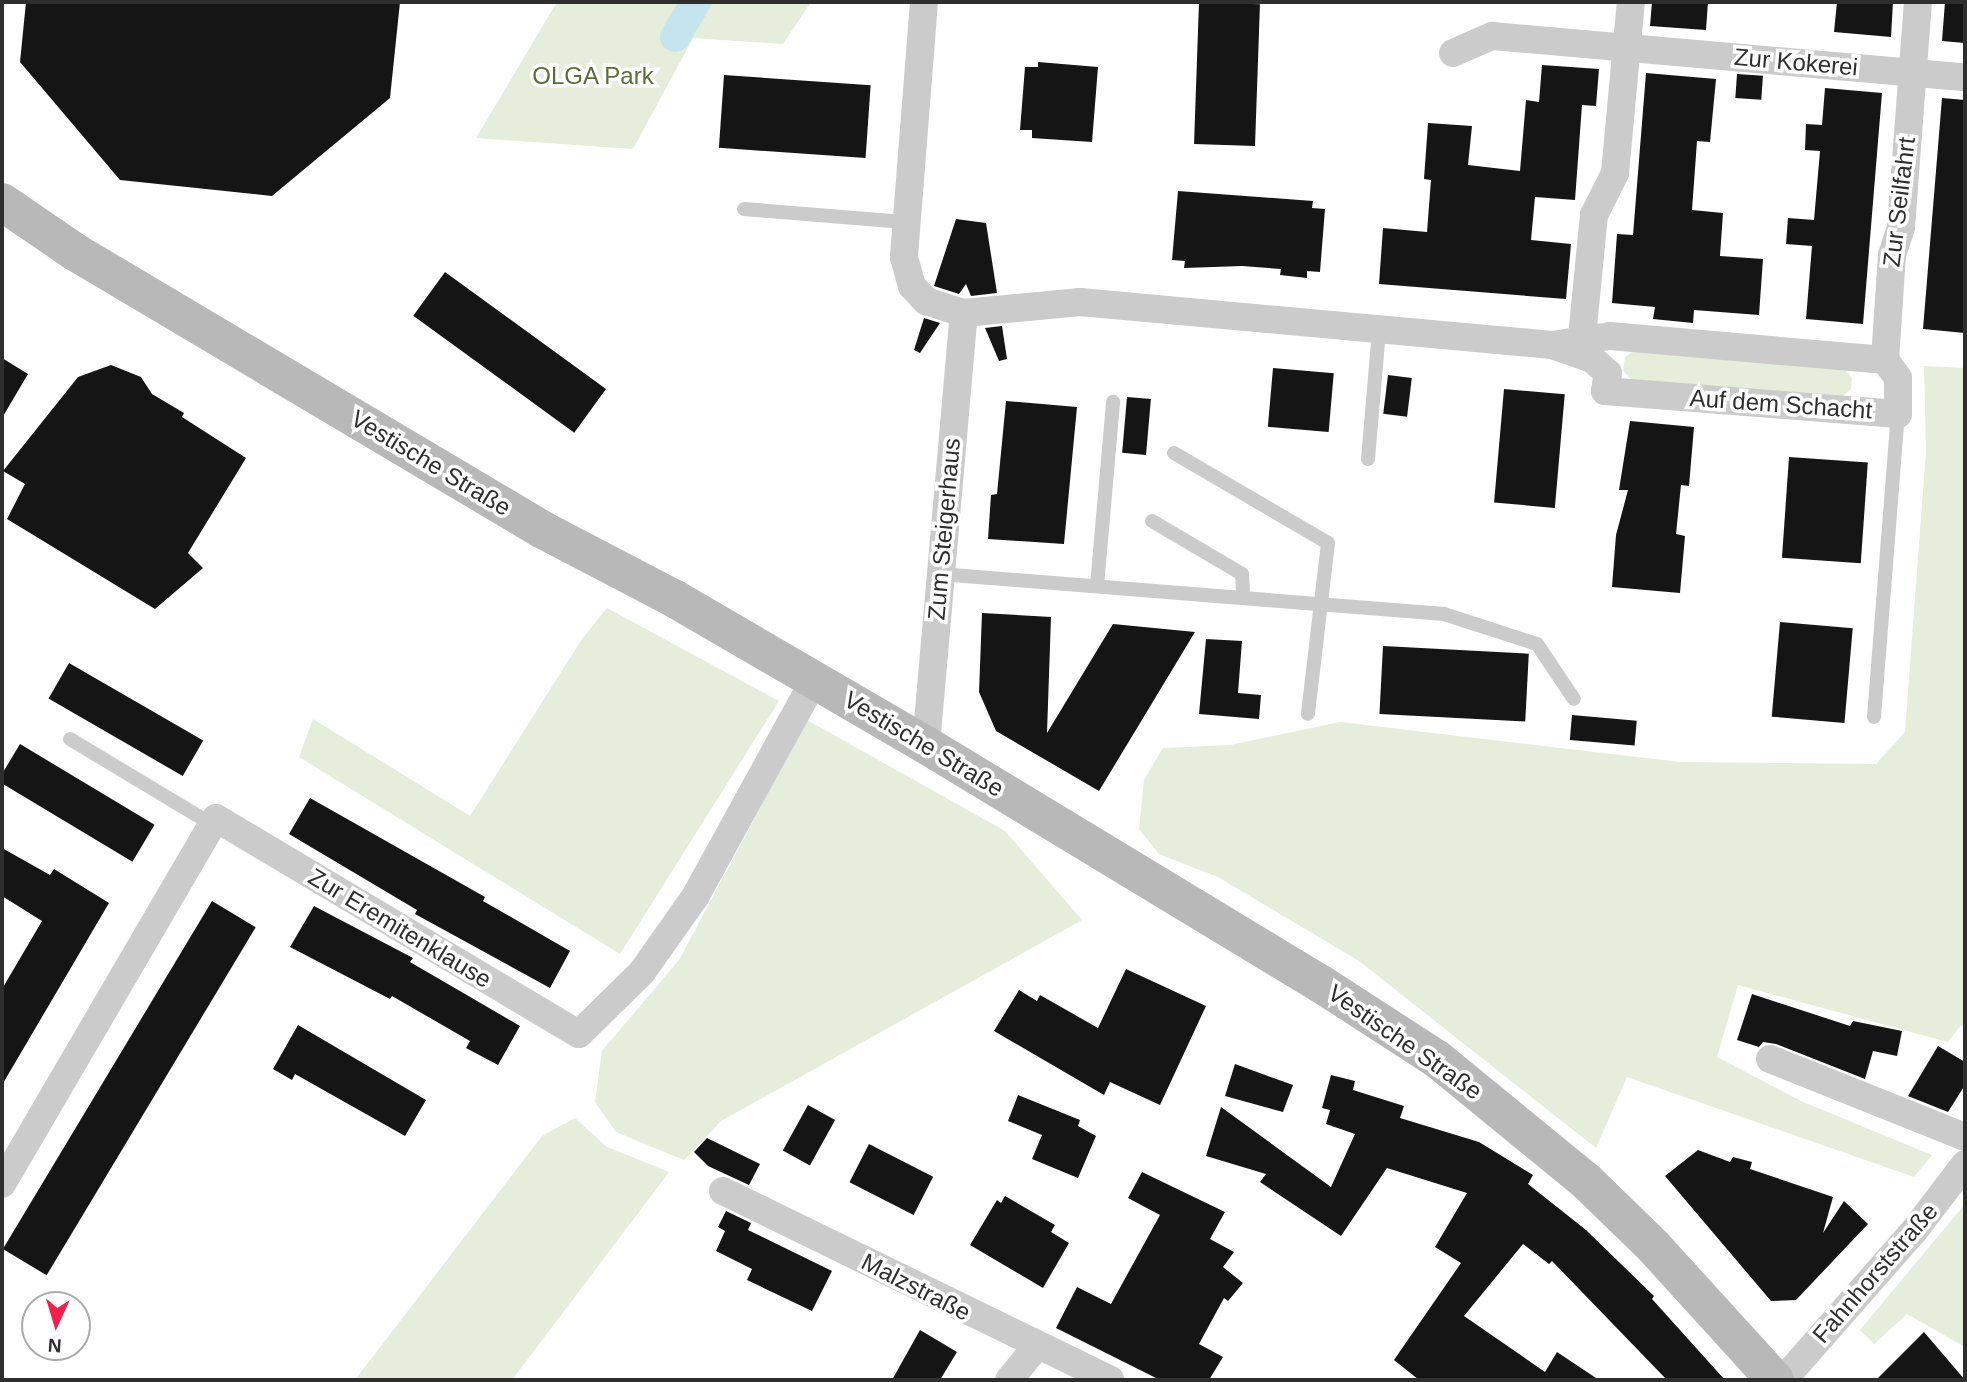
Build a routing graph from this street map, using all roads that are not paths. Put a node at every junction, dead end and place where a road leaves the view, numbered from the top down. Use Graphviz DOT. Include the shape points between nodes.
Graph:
graph roads {
  1 [pos="924,2"];
  2 [pos="1631,2"];
  3 [pos="1919,2"];
  4 [pos="1628,48"];
  5 [pos="1453,54"];
  6 [pos="1913,72"];
  7 [pos="1965,77"];
  8 [pos="2,202"];
  9 [pos="744,209"];
  10 [pos="907,222"];
  11 [pos="964,313"];
  12 [pos="1379,331"];
  13 [pos="1582,337"];
  14 [pos="1552,345"];
  15 [pos="1885,360"];
  16 [pos="1113,402"];
  17 [pos="1898,414"];
  18 [pos="1174,453"];
  19 [pos="1367,459"];
  20 [pos="1152,522"];
  21 [pos="940,574"];
  22 [pos="1097,586"];
  23 [pos="1243,596"];
  24 [pos="1322,602"];
  25 [pos="815,679"];
  26 [pos="1573,699"];
  27 [pos="1308,714"];
  28 [pos="1874,717"];
  29 [pos="70,739"];
  30 [pos="926,745"];
  31 [pos="213,825"];
  32 [pos="1770,1059"];
  33 [pos="1965,1137"];
  34 [pos="1965,1164"];
  35 [pos="2,1184"];
  36 [pos="723,1191"];
  37 [pos="1036,1347"];
  38 [pos="1009,1380"];
  39 [pos="1111,1380"];
  40 [pos="1774,1380"];
  41 [pos="1783,1380"];
  1 -- 10 [label="street"];
  2 -- 4 [label="street"];
  3 -- 6 [label="street, Zur Seilfahrt"];
  4 -- 5 [label="street, Zur Kokerei" via="1492,36"];
  4 -- 6 [label="street, Zur Kokerei"];
  4 -- 13 [label="street" via="1615,173 1594,215"];
  6 -- 7 [label="street, Zur Kokerei"];
  6 -- 15 [label="street, Zur Seilfahrt"];
  8 -- 25 [label="street, Vestische Straße" via="75,252 542,530"];
  9 -- 10 [label="lane"];
  10 -- 11 [label="street" via="904,257 912,286 926,301"];
  11 -- 12 [label="street, Auf dem Schacht" via="1080,302"];
  11 -- 21 [label="street, Zum Steigerhaus"];
  12 -- 14 [label="street, Auf dem Schacht"];
  12 -- 19 [label="lane"];
  13 -- 14 [label="street, Auf dem Schacht"];
  13 -- 15 [label="street, Auf dem Schacht"];
  14 -- 17 [label="street, Auf dem Schacht" via="1592,359 1608,373 1605,391"];
  15 -- 17 [label="street, Auf dem Schacht" via="1898,378"];
  16 -- 22 [label="lane"];
  17 -- 28 [label="lane"];
  18 -- 24 [label="lane" via="1328,543"];
  20 -- 23 [label="lane" via="1242,574"];
  21 -- 22 [label="lane"];
  21 -- 30 [label="street, Zum Steigerhaus"];
  22 -- 23 [label="lane"];
  23 -- 24 [label="lane"];
  24 -- 26 [label="lane" via="1444,614 1538,644"];
  24 -- 27 [label="lane"];
  25 -- 30 [label="street, Vestische Straße"];
  25 -- 31 [label="street, Zur Eremitenklause" via="695,897 642,972 579,1034 216,818"];
  29 -- 31 [label="lane"];
  30 -- 40 [label="street, Vestische Straße" via="1437,1059 1585,1180 1672,1266"];
  31 -- 35 [label="street"];
  32 -- 33 [label="street"];
  34 -- 41 [label="street, Fahnhorststraße" via="1914,1231"];
  36 -- 37 [label="street, Malzstraße"];
  37 -- 38 [label="street"];
  37 -- 39 [label="street, Malzstraße"];
}
